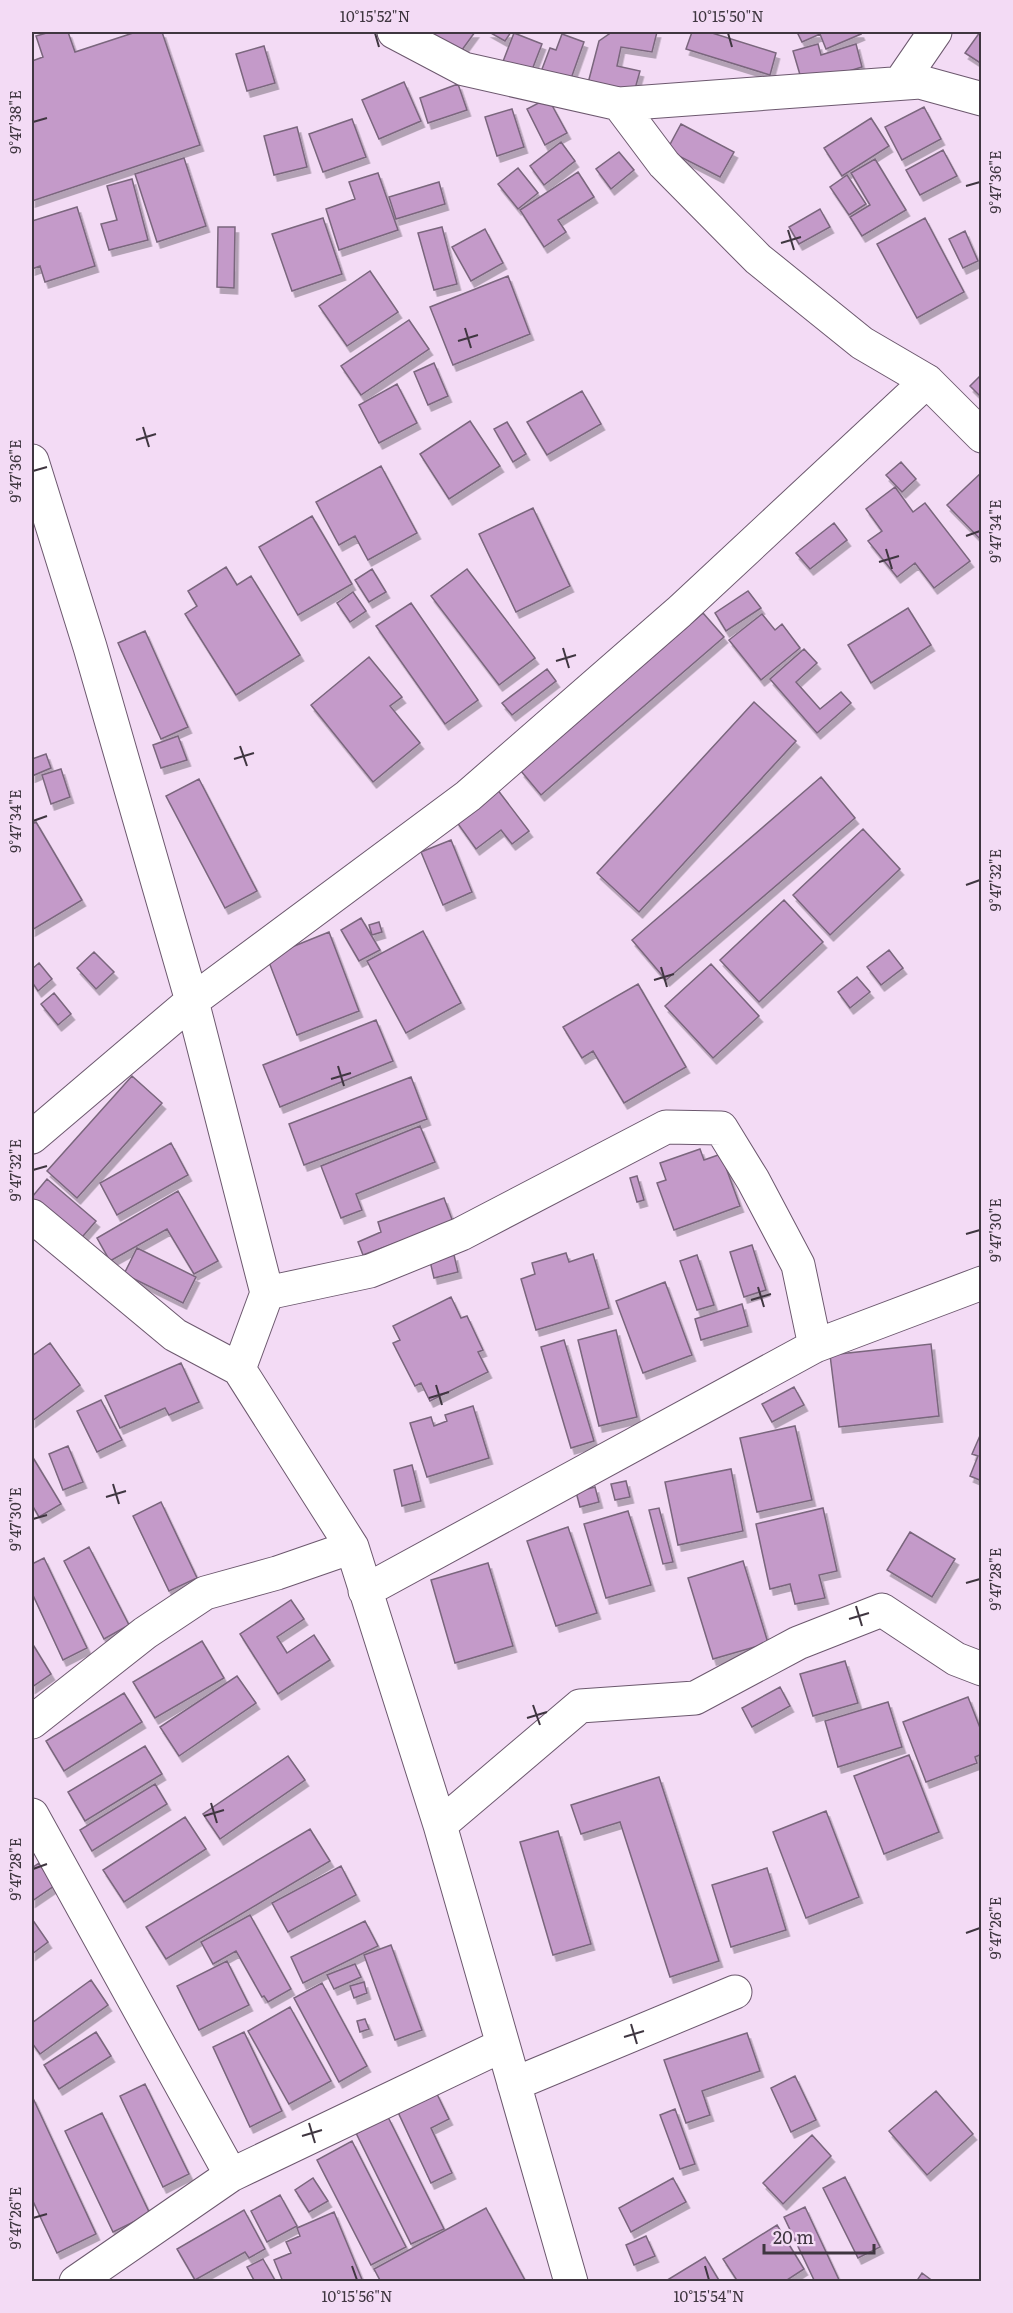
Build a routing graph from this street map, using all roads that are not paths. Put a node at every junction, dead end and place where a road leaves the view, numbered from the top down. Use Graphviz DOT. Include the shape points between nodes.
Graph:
graph roads {
  1 [pos="394,32"];
  2 [pos="935,32"];
  3 [pos="900,83"];
  4 [pos="981,99"];
  5 [pos="619,104"];
  6 [pos="927,381"];
  7 [pos="981,436"];
  8 [pos="32,461"];
  9 [pos="192,1001"];
  10 [pos="32,1137"];
  11 [pos="32,1216"];
  12 [pos="981,1283"];
  13 [pos="267,1293"];
  14 [pos="815,1346"];
  15 [pos="239,1369"];
  16 [pos="352,1547"];
  17 [pos="365,1591"];
  18 [pos="981,1668"];
  19 [pos="32,1722"];
  20 [pos="32,1815"];
  21 [pos="440,1825"];
  22 [pos="735,1992"];
  23 [pos="503,2045"];
  24 [pos="514,2084"];
  25 [pos="231,2175"];
  26 [pos="76,2282"];
  27 [pos="571,2282"];
  1 -- 5 [label="street" via="464,69"];
  2 -- 3 [label="street"];
  3 -- 4 [label="street" via="920,82"];
  3 -- 5 [label="street"];
  5 -- 6 [label="street" via="664,164 758,259 862,343"];
  6 -- 7 [label="street"];
  6 -- 9 [label="street" via="680,612 468,796"];
  8 -- 9 [label="street"];
  9 -- 10 [label="street"];
  9 -- 13 [label="street"];
  11 -- 15 [label="street" via="175,1335"];
  12 -- 14 [label="street"];
  13 -- 14 [label="street" via="370,1271 461,1234 666,1127 721,1128 798,1265"];
  13 -- 15 [label="street"];
  14 -- 17 [label="street"];
  15 -- 16 [label="street"];
  16 -- 17 [label="street"];
  16 -- 19 [label="street" via="205,1593 145,1633"];
  17 -- 21 [label="street"];
  18 -- 21 [label="street" via="956,1659 882,1610 798,1643 695,1698 580,1706"];
  20 -- 25 [label="street"];
  21 -- 23 [label="street"];
  22 -- 24 [label="street"];
  23 -- 24 [label="street"];
  23 -- 25 [label="street"];
  24 -- 27 [label="street"];
  25 -- 26 [label="street"];
}
